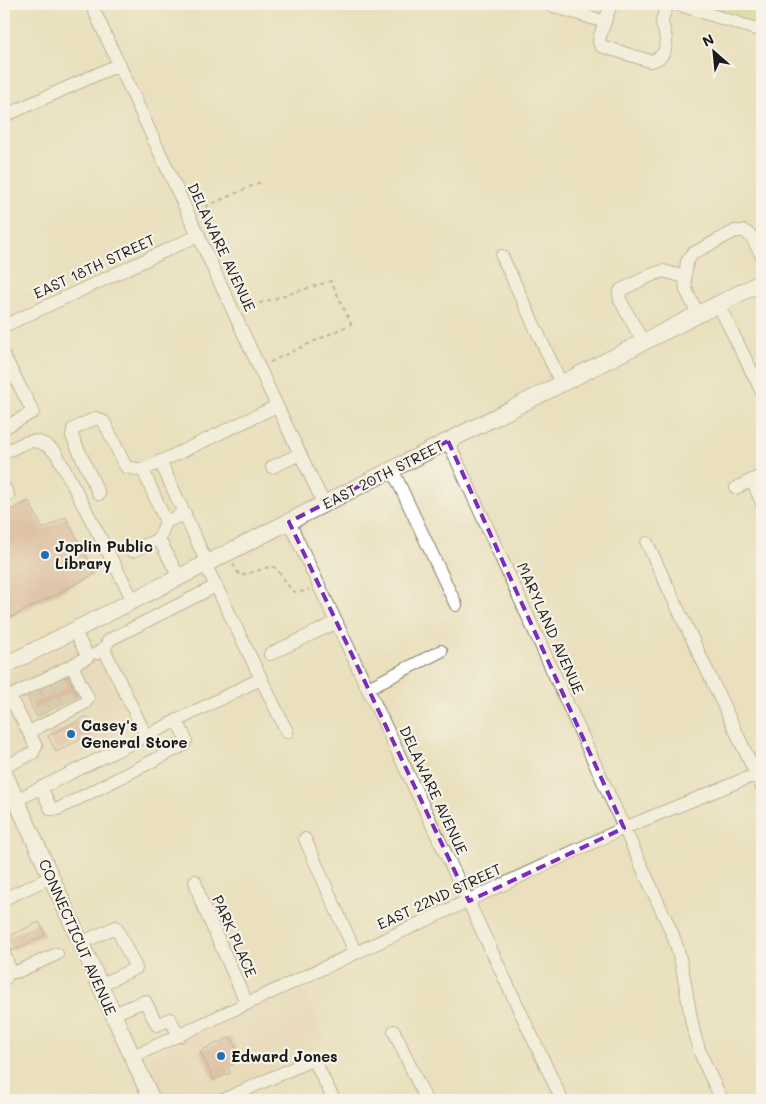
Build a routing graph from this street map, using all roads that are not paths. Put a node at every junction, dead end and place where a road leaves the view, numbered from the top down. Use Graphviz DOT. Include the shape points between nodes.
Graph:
graph roads {
  1 [pos="91,4"];
  2 [pos="546,4"];
  3 [pos="610,4"];
  4 [pos="668,4"];
  5 [pos="677,4"];
  6 [pos="571,7"];
  7 [pos="605,22"];
  8 [pos="762,31"];
  9 [pos="120,64"];
  10 [pos="4,116"];
  11 [pos="199,235"];
  12 [pos="502,256"];
  13 [pos="762,256"];
  14 [pos="685,277"];
  15 [pos="762,282"];
  16 [pos="718,304"];
  17 [pos="698,314"];
  18 [pos="4,326"];
  19 [pos="643,342"];
  20 [pos="4,356"];
  21 [pos="561,383"];
  22 [pos="762,392"];
  23 [pos="277,406"];
  24 [pos="4,428"];
  25 [pos="448,441"];
  26 [pos="4,453"];
  27 [pos="300,454"];
  28 [pos="160,461"];
  29 [pos="272,467"];
  30 [pos="392,469"];
  31 [pos="143,470"];
  32 [pos="757,478"];
  33 [pos="736,488"];
  34 [pos="99,494"];
  35 [pos="762,503"];
  36 [pos="324,504"];
  37 [pos="184,513"];
  38 [pos="166,522"];
  39 [pos="289,522"];
  40 [pos="159,539"];
  41 [pos="647,543"];
  42 [pos="132,551"];
  43 [pos="206,564"];
  44 [pos="179,577"];
  45 [pos="216,586"];
  46 [pos="133,600"];
  47 [pos="456,605"];
  48 [pos="337,622"];
  49 [pos="74,630"];
  50 [pos="104,650"];
  51 [pos="441,651"];
  52 [pos="270,654"];
  53 [pos="88,657"];
  54 [pos="6,665"];
  55 [pos="72,666"];
  56 [pos="260,679"];
  57 [pos="368,688"];
  58 [pos="177,720"];
  59 [pos="29,732"];
  60 [pos="286,732"];
  61 [pos="146,736"];
  62 [pos="4,767"];
  63 [pos="4,773"];
  64 [pos="759,773"];
  65 [pos="762,787"];
  66 [pos="41,788"];
  67 [pos="16,800"];
  68 [pos="624,828"];
  69 [pos="305,839"];
  70 [pos="51,876"];
  71 [pos="195,881"];
  72 [pos="4,899"];
  73 [pos="469,901"];
  74 [pos="81,944"];
  75 [pos="355,952"];
  76 [pos="4,954"];
  77 [pos="57,954"];
  78 [pos="6,976"];
  79 [pos="100,985"];
  80 [pos="247,1004"];
  81 [pos="113,1014"];
  82 [pos="394,1030"];
  83 [pos="178,1036"];
  84 [pos="132,1057"];
  85 [pos="152,1100"];
  86 [pos="223,1100"];
  87 [pos="334,1100"];
  88 [pos="426,1100"];
  89 [pos="562,1100"];
  90 [pos="722,1100"];
  1 -- 9 [label="street, DELAWARE AVENUE"];
  2 -- 6 [label="street"];
  3 -- 7 [label="street"];
  4 -- 7 [label="street" via="662,22 666,45 663,55 656,60 601,46 599,42"];
  5 -- 8 [label="street"];
  6 -- 7 [label="street"];
  9 -- 10 [label="street"];
  9 -- 11 [label="street, DELAWARE AVENUE"];
  11 -- 18 [label="street, EAST 18TH STREET"];
  11 -- 23 [label="street, DELAWARE AVENUE"];
  12 -- 21 [label="street"];
  13 -- 14 [label="street" via="751,236 744,231 735,231 692,254"];
  14 -- 17 [label="street" via="686,290"];
  14 -- 19 [label="street" via="663,271 619,293"];
  15 -- 16 [label="main road, EAST 20TH STREET"];
  16 -- 17 [label="main road, EAST 20TH STREET"];
  16 -- 22 [label="street"];
  17 -- 19 [label="main road, EAST 20TH STREET"];
  19 -- 21 [label="main road, EAST 20TH STREET"];
  20 -- 24 [label="street" via="33,412"];
  21 -- 25 [label="main road, EAST 20TH STREET"];
  23 -- 27 [label="street, DELAWARE AVENUE"];
  23 -- 28 [label="street"];
  25 -- 30 [label="main road, EAST 20TH STREET"];
  25 -- 68 [label="street, MARYLAND AVENUE"];
  26 -- 46 [label="street" via="26,442 39,441 56,453"];
  27 -- 29 [label="street"];
  27 -- 36 [label="street, DELAWARE AVENUE"];
  28 -- 31 [label="street"];
  28 -- 37 [label="street"];
  30 -- 36 [label="main road, EAST 20TH STREET"];
  30 -- 47 [label="street"];
  31 -- 34 [label="street" via="126,467 104,422 96,418 73,429 72,436"];
  31 -- 38 [label="street"];
  32 -- 33 [label="street"];
  32 -- 35 [label="street"];
  36 -- 39 [label="main road, EAST 20TH STREET"];
  37 -- 38 [label="street"];
  37 -- 43 [label="street"];
  38 -- 40 [label="street"];
  39 -- 43 [label="main road, EAST 20TH STREET"];
  39 -- 48 [label="street, DELAWARE AVENUE"];
  40 -- 42 [label="street"];
  40 -- 44 [label="street"];
  41 -- 64 [label="street"];
  43 -- 44 [label="main road, EAST 20TH STREET"];
  43 -- 45 [label="street"];
  44 -- 46 [label="main road, EAST 20TH STREET"];
  45 -- 50 [label="street" via="109,640"];
  45 -- 56 [label="street"];
  46 -- 49 [label="main road, EAST 20TH STREET"];
  48 -- 52 [label="street"];
  48 -- 57 [label="street, DELAWARE AVENUE"];
  49 -- 53 [label="street"];
  49 -- 54 [label="main road, EAST 20TH STREET"];
  50 -- 53 [label="street"];
  50 -- 61 [label="street"];
  51 -- 57 [label="street"];
  53 -- 55 [label="street"];
  55 -- 59 [label="street" via="88,698 85,703 71,705 47,717"];
  55 -- 59 [label="street" via="13,695 12,701"];
  56 -- 58 [label="street"];
  56 -- 60 [label="street"];
  57 -- 73 [label="street, DELAWARE AVENUE"];
  58 -- 61 [label="street"];
  58 -- 66 [label="street" via="186,740 184,745 58,809 51,809"];
  59 -- 62 [label="street" via="36,746 33,753"];
  61 -- 66 [label="street"];
  63 -- 67 [label="main road, CONNECTICUT AVENUE"];
  64 -- 65 [label="street"];
  64 -- 68 [label="street, EAST 22ND STREET"];
  66 -- 67 [label="street"];
  67 -- 70 [label="main road, CONNECTICUT AVENUE"];
  68 -- 73 [label="street, EAST 22ND STREET"];
  68 -- 90 [label="street, MARYLAND AVENUE" via="675,940 697,1044"];
  69 -- 75 [label="street"];
  70 -- 72 [label="street"];
  70 -- 74 [label="main road, CONNECTICUT AVENUE"];
  71 -- 80 [label="street, PARK PLACE" via="200,902"];
  73 -- 75 [label="street, EAST 22ND STREET"];
  73 -- 89 [label="street, DELAWARE AVENUE"];
  74 -- 79 [label="main road, CONNECTICUT AVENUE"];
  74 -- 79 [label="street" via="116,927 136,968"];
  75 -- 80 [label="street, EAST 22ND STREET"];
  76 -- 78 [label="street" via="9,966"];
  77 -- 78 [label="street"];
  79 -- 81 [label="main road, CONNECTICUT AVENUE"];
  80 -- 83 [label="street, EAST 22ND STREET"];
  81 -- 83 [label="street" via="145,1000 157,1025 170,1020"];
  81 -- 84 [label="main road, CONNECTICUT AVENUE"];
  82 -- 88 [label="street"];
  83 -- 84 [label="street, EAST 22ND STREET"];
  84 -- 85 [label="main road, CONNECTICUT AVENUE"];
  86 -- 87 [label="street" via="311,1061 317,1066"];
}
